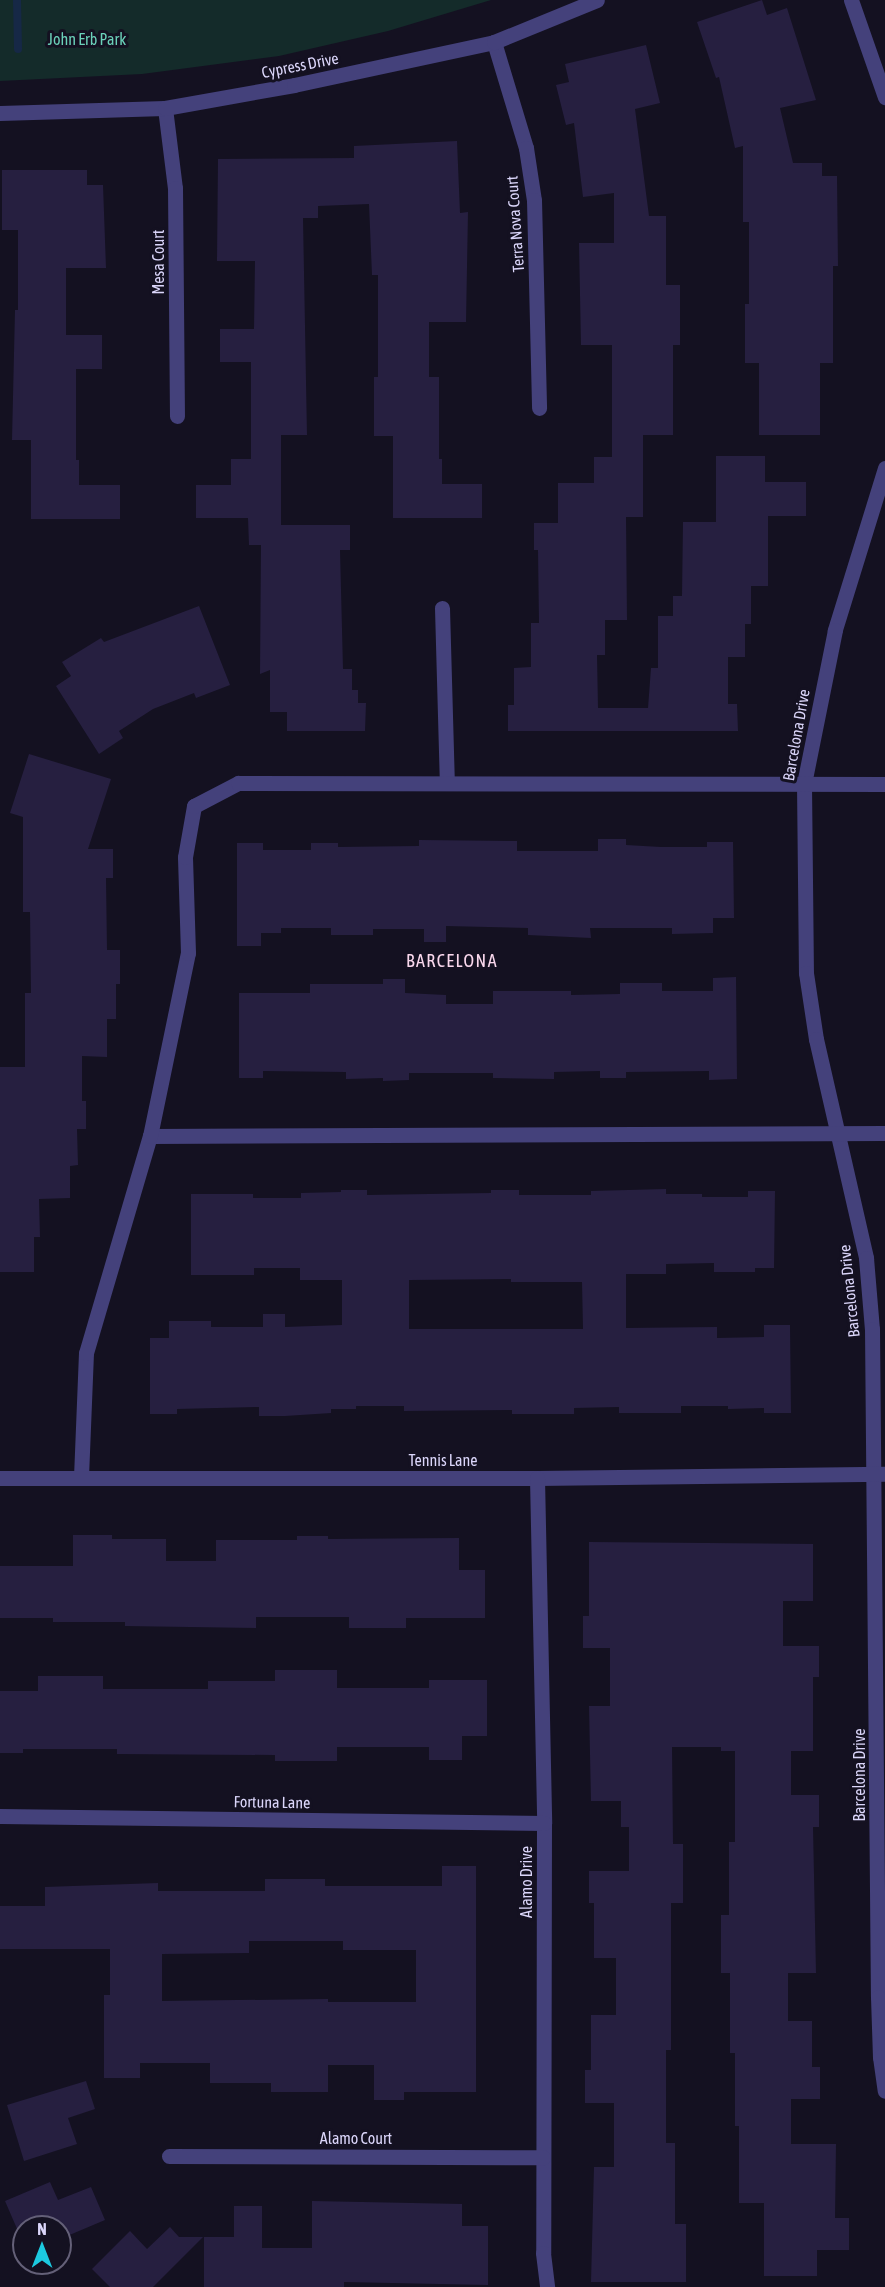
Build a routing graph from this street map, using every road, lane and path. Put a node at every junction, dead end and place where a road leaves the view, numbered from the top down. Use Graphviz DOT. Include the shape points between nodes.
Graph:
graph roads {
  1 [pos="597,0"];
  2 [pos="851,0"];
  3 [pos="494,42"];
  4 [pos="885,97"];
  5 [pos="165,108"];
  6 [pos="0,113"];
  7 [pos="539,408"];
  8 [pos="177,416"];
  9 [pos="885,468"];
  10 [pos="442,608"];
  11 [pos="447,783"];
  12 [pos="804,784"];
  13 [pos="885,784"];
  14 [pos="836,1133"];
  15 [pos="885,1133"];
  16 [pos="150,1136"];
  17 [pos="880,1474"];
  18 [pos="81,1477"];
  19 [pos="0,1478"];
  20 [pos="537,1478"];
  21 [pos="0,1816"];
  22 [pos="544,1823"];
  23 [pos="885,2091"];
  24 [pos="169,2156"];
  25 [pos="543,2157"];
  26 [pos="547,2287"];
  1 -- 3 [label="street, Cypress Drive"];
  2 -- 4 [label="street"];
  3 -- 5 [label="street, Cypress Drive"];
  3 -- 7 [label="street, Terra Nova Court" via="526,148 534,200"];
  5 -- 6 [label="street, Cypress Drive"];
  5 -- 8 [label="street, Mesa Court" via="175,189"];
  9 -- 12 [label="street, Barcelona Drive" via="835,630"];
  10 -- 11 [label="street"];
  11 -- 12 [label="street"];
  11 -- 16 [label="street" via="238,783 194,806 184,857 188,953"];
  12 -- 13 [label="street"];
  12 -- 14 [label="street, Barcelona Drive" via="806,973"];
  14 -- 15 [label="street"];
  14 -- 16 [label="street"];
  14 -- 17 [label="street, Barcelona Drive" via="866,1258"];
  16 -- 18 [label="street" via="86,1353"];
  17 -- 20 [label="street, Tennis Lane"];
  17 -- 23 [label="street, Barcelona Drive" via="878,1997"];
  18 -- 19 [label="street, Tennis Lane"];
  18 -- 20 [label="street, Tennis Lane"];
  20 -- 22 [label="street, Alamo Drive"];
  21 -- 22 [label="street, Fortuna Lane"];
  22 -- 25 [label="street, Alamo Drive"];
  24 -- 25 [label="street, Alamo Court"];
  25 -- 26 [label="street, Alamo Drive"];
}
